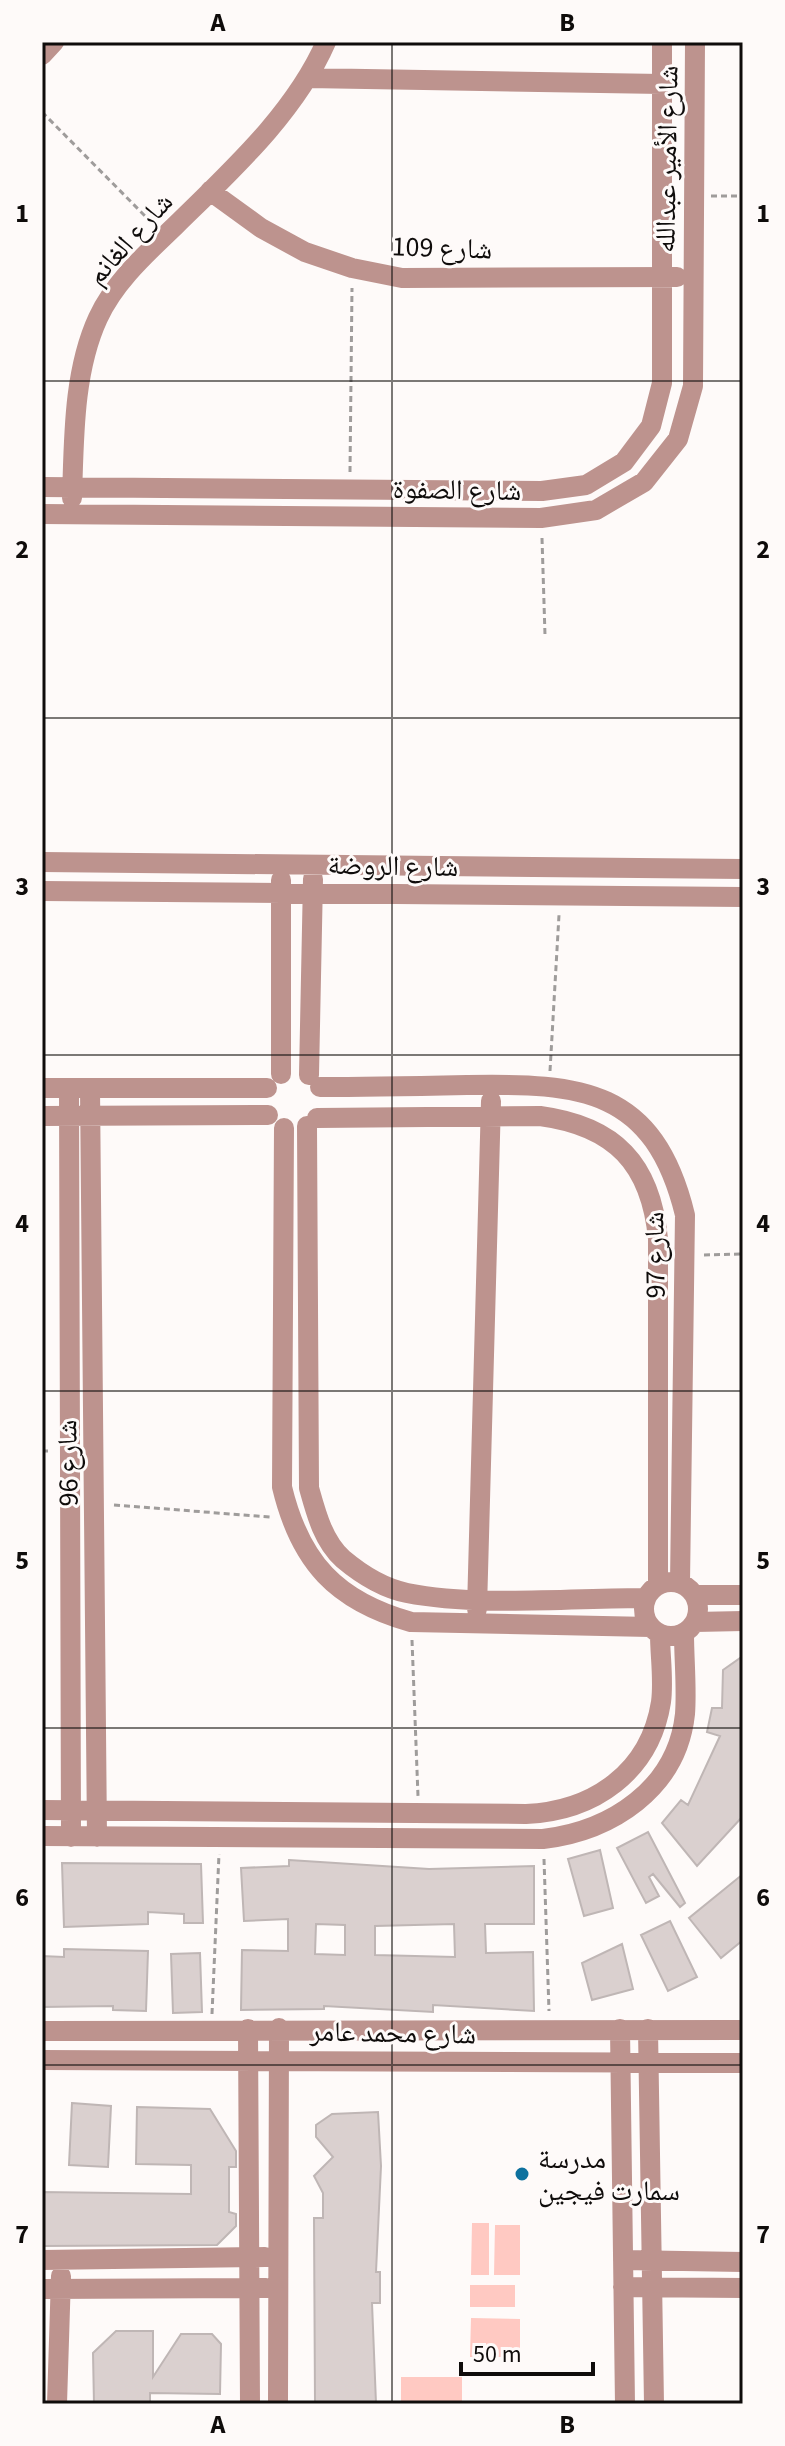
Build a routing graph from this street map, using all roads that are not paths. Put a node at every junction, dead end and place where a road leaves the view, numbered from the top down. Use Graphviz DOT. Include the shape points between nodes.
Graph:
graph roads {
  1 [pos="54,42"];
  2 [pos="326,42"];
  3 [pos="695,42"];
  4 [pos="663,43"];
  5 [pos="42,55"];
  6 [pos="308,78"];
  7 [pos="662,90"];
  8 [pos="695,93"];
  9 [pos="210,191"];
  10 [pos="664,277"];
  11 [pos="693,277"];
  12 [pos="42,487"];
  13 [pos="72,487"];
  14 [pos="42,514"];
  15 [pos="71,514"];
  16 [pos="42,862"];
  17 [pos="281,864"];
  18 [pos="314,864"];
  19 [pos="743,869"];
  20 [pos="42,891"];
  21 [pos="281,892"];
  22 [pos="313,892"];
  23 [pos="743,897"];
  24 [pos="274,1081"];
  25 [pos="315,1081"];
  26 [pos="491,1085"];
  27 [pos="42,1088"];
  28 [pos="80,1089"];
  29 [pos="491,1115"];
  30 [pos="42,1116"];
  31 [pos="80,1116"];
  32 [pos="276,1121"];
  33 [pos="312,1122"];
  34 [pos="687,1589"];
  35 [pos="652,1591"];
  36 [pos="743,1595"];
  37 [pos="477,1598"];
  38 [pos="743,1621"];
  39 [pos="477,1625"];
  40 [pos="690,1628"];
  41 [pos="655,1630"];
  42 [pos="42,1810"];
  43 [pos="71,1810"];
  44 [pos="97,1810"];
  45 [pos="42,1836"];
  46 [pos="71,1837"];
  47 [pos="97,1837"];
  48 [pos="279,2028"];
  49 [pos="248,2029"];
  50 [pos="620,2029"];
  51 [pos="648,2029"];
  52 [pos="743,2030"];
  53 [pos="42,2031"];
  54 [pos="249,2059"];
  55 [pos="280,2059"];
  56 [pos="42,2060"];
  57 [pos="621,2062"];
  58 [pos="648,2062"];
  59 [pos="743,2063"];
  60 [pos="281,2257"];
  61 [pos="252,2258"];
  62 [pos="52,2260"];
  63 [pos="623,2260"];
  64 [pos="653,2261"];
  65 [pos="743,2262"];
  66 [pos="623,2287"];
  67 [pos="654,2287"];
  68 [pos="252,2288"];
  69 [pos="281,2288"];
  70 [pos="743,2288"];
  71 [pos="51,2289"];
  72 [pos="57,2404"];
  73 [pos="250,2404"];
  74 [pos="278,2404"];
  75 [pos="625,2404"];
  76 [pos="654,2404"];
  1 -- 5 [label="street"];
  2 -- 6 [label="street, شارع الغانم"];
  3 -- 8 [label="street, شارع الأمير عبدالله"];
  4 -- 7 [label="street, شارع الأمير عبدالله"];
  6 -- 7 [label="street"];
  6 -- 9 [label="street, شارع الغانم"];
  7 -- 8 [label="street"];
  7 -- 10 [label="street, شارع الأمير عبدالله"];
  8 -- 11 [label="street, شارع الأمير عبدالله"];
  9 -- 10 [label="street, شارع 109" via="305,252 402,278"];
  9 -- 13 [label="street, شارع الغانم" via="120,281 91,335 81,374"];
  10 -- 11 [label="street, شارع 109"];
  10 -- 13 [label="street, شارع الصفوة" via="662,383 651,426 624,462 586,485 542,491 350,492"];
  11 -- 15 [label="street, شارع الصفوة" via="693,386 678,439 644,482 596,510 541,518"];
  12 -- 13 [label="street, شارع الصفوة"];
  13 -- 15 [label="street, شارع الغانم"];
  14 -- 15 [label="street, شارع الصفوة"];
  16 -- 17 [label="street, شارع الروضة"];
  17 -- 18 [label="street, شارع الروضة"];
  17 -- 21 [label="street"];
  18 -- 19 [label="street, شارع الروضة"];
  18 -- 22 [label="street"];
  20 -- 21 [label="street, شارع الروضة"];
  21 -- 22 [label="street, شارع الروضة"];
  21 -- 24 [label="street"];
  22 -- 23 [label="street, شارع الروضة"];
  22 -- 25 [label="street"];
  24 -- 25 [label="street" via="295,1071"];
  24 -- 28 [label="street"];
  24 -- 32 [label="street" via="264,1102"];
  25 -- 26 [label="street, شارع 97"];
  25 -- 33 [label="street" via="323,1103"];
  26 -- 29 [label="street"];
  26 -- 34 [label="street, شارع 97" via="550,1084 590,1093 626,1112 655,1140 675,1176 685,1215"];
  27 -- 28 [label="street"];
  28 -- 31 [label="street, شارع 96"];
  29 -- 33 [label="street, شارع 97"];
  29 -- 35 [label="street, شارع 97" via="572,1120 601,1132 644,1178 655,1207"];
  29 -- 37 [label="street"];
  30 -- 31 [label="street"];
  31 -- 32 [label="street"];
  31 -- 43 [label="street, شارع 96"];
  31 -- 44 [label="street, شارع 96" via="96,1504"];
  32 -- 33 [label="street"];
  32 -- 39 [label="street" via="282,1487 289,1519 324,1575 379,1613 411,1622"];
  33 -- 37 [label="street" via="309,1488 320,1525 341,1557 371,1580 407,1593"];
  34 -- 35 [label="street"];
  34 -- 36 [label="street"];
  34 -- 40 [label="street" via="698,1604"];
  35 -- 37 [label="street"];
  35 -- 41 [label="street" via="644,1613"];
  37 -- 39 [label="street"];
  38 -- 40 [label="street"];
  39 -- 41 [label="street"];
  40 -- 41 [label="street" via="672,1637"];
  40 -- 47 [label="street" via="685,1715 665,1770 625,1812 586,1831 543,1839"];
  41 -- 44 [label="street" via="661,1697 657,1719 639,1758 609,1790 590,1801 548,1813"];
  42 -- 43 [label="street"];
  43 -- 44 [label="street"];
  43 -- 46 [label="street, شارع 96"];
  44 -- 47 [label="street, شارع 96"];
  45 -- 46 [label="street"];
  46 -- 47 [label="street"];
  48 -- 49 [label="street, شارع محمد عامر"];
  48 -- 50 [label="street, شارع محمد عامر"];
  48 -- 55 [label="street"];
  49 -- 53 [label="street, شارع محمد عامر"];
  49 -- 54 [label="street"];
  50 -- 51 [label="street, شارع محمد عامر"];
  50 -- 57 [label="street"];
  51 -- 52 [label="street, شارع محمد عامر"];
  51 -- 58 [label="street"];
  54 -- 55 [label="street, شارع محمد عامر"];
  54 -- 56 [label="street, شارع محمد عامر"];
  54 -- 61 [label="street"];
  55 -- 57 [label="street, شارع محمد عامر"];
  55 -- 60 [label="street"];
  57 -- 58 [label="street, شارع محمد عامر"];
  57 -- 63 [label="street"];
  58 -- 59 [label="street, شارع محمد عامر"];
  58 -- 64 [label="street"];
  60 -- 61 [label="street"];
  60 -- 69 [label="street"];
  61 -- 62 [label="street"];
  61 -- 68 [label="street"];
  62 -- 71 [label="street"];
  63 -- 64 [label="street"];
  63 -- 66 [label="street"];
  64 -- 65 [label="street"];
  64 -- 67 [label="street"];
  66 -- 67 [label="street"];
  66 -- 75 [label="street"];
  67 -- 70 [label="street"];
  67 -- 76 [label="street"];
  68 -- 69 [label="street"];
  68 -- 71 [label="street"];
  68 -- 73 [label="street"];
  69 -- 74 [label="street"];
  71 -- 72 [label="street"];
}
